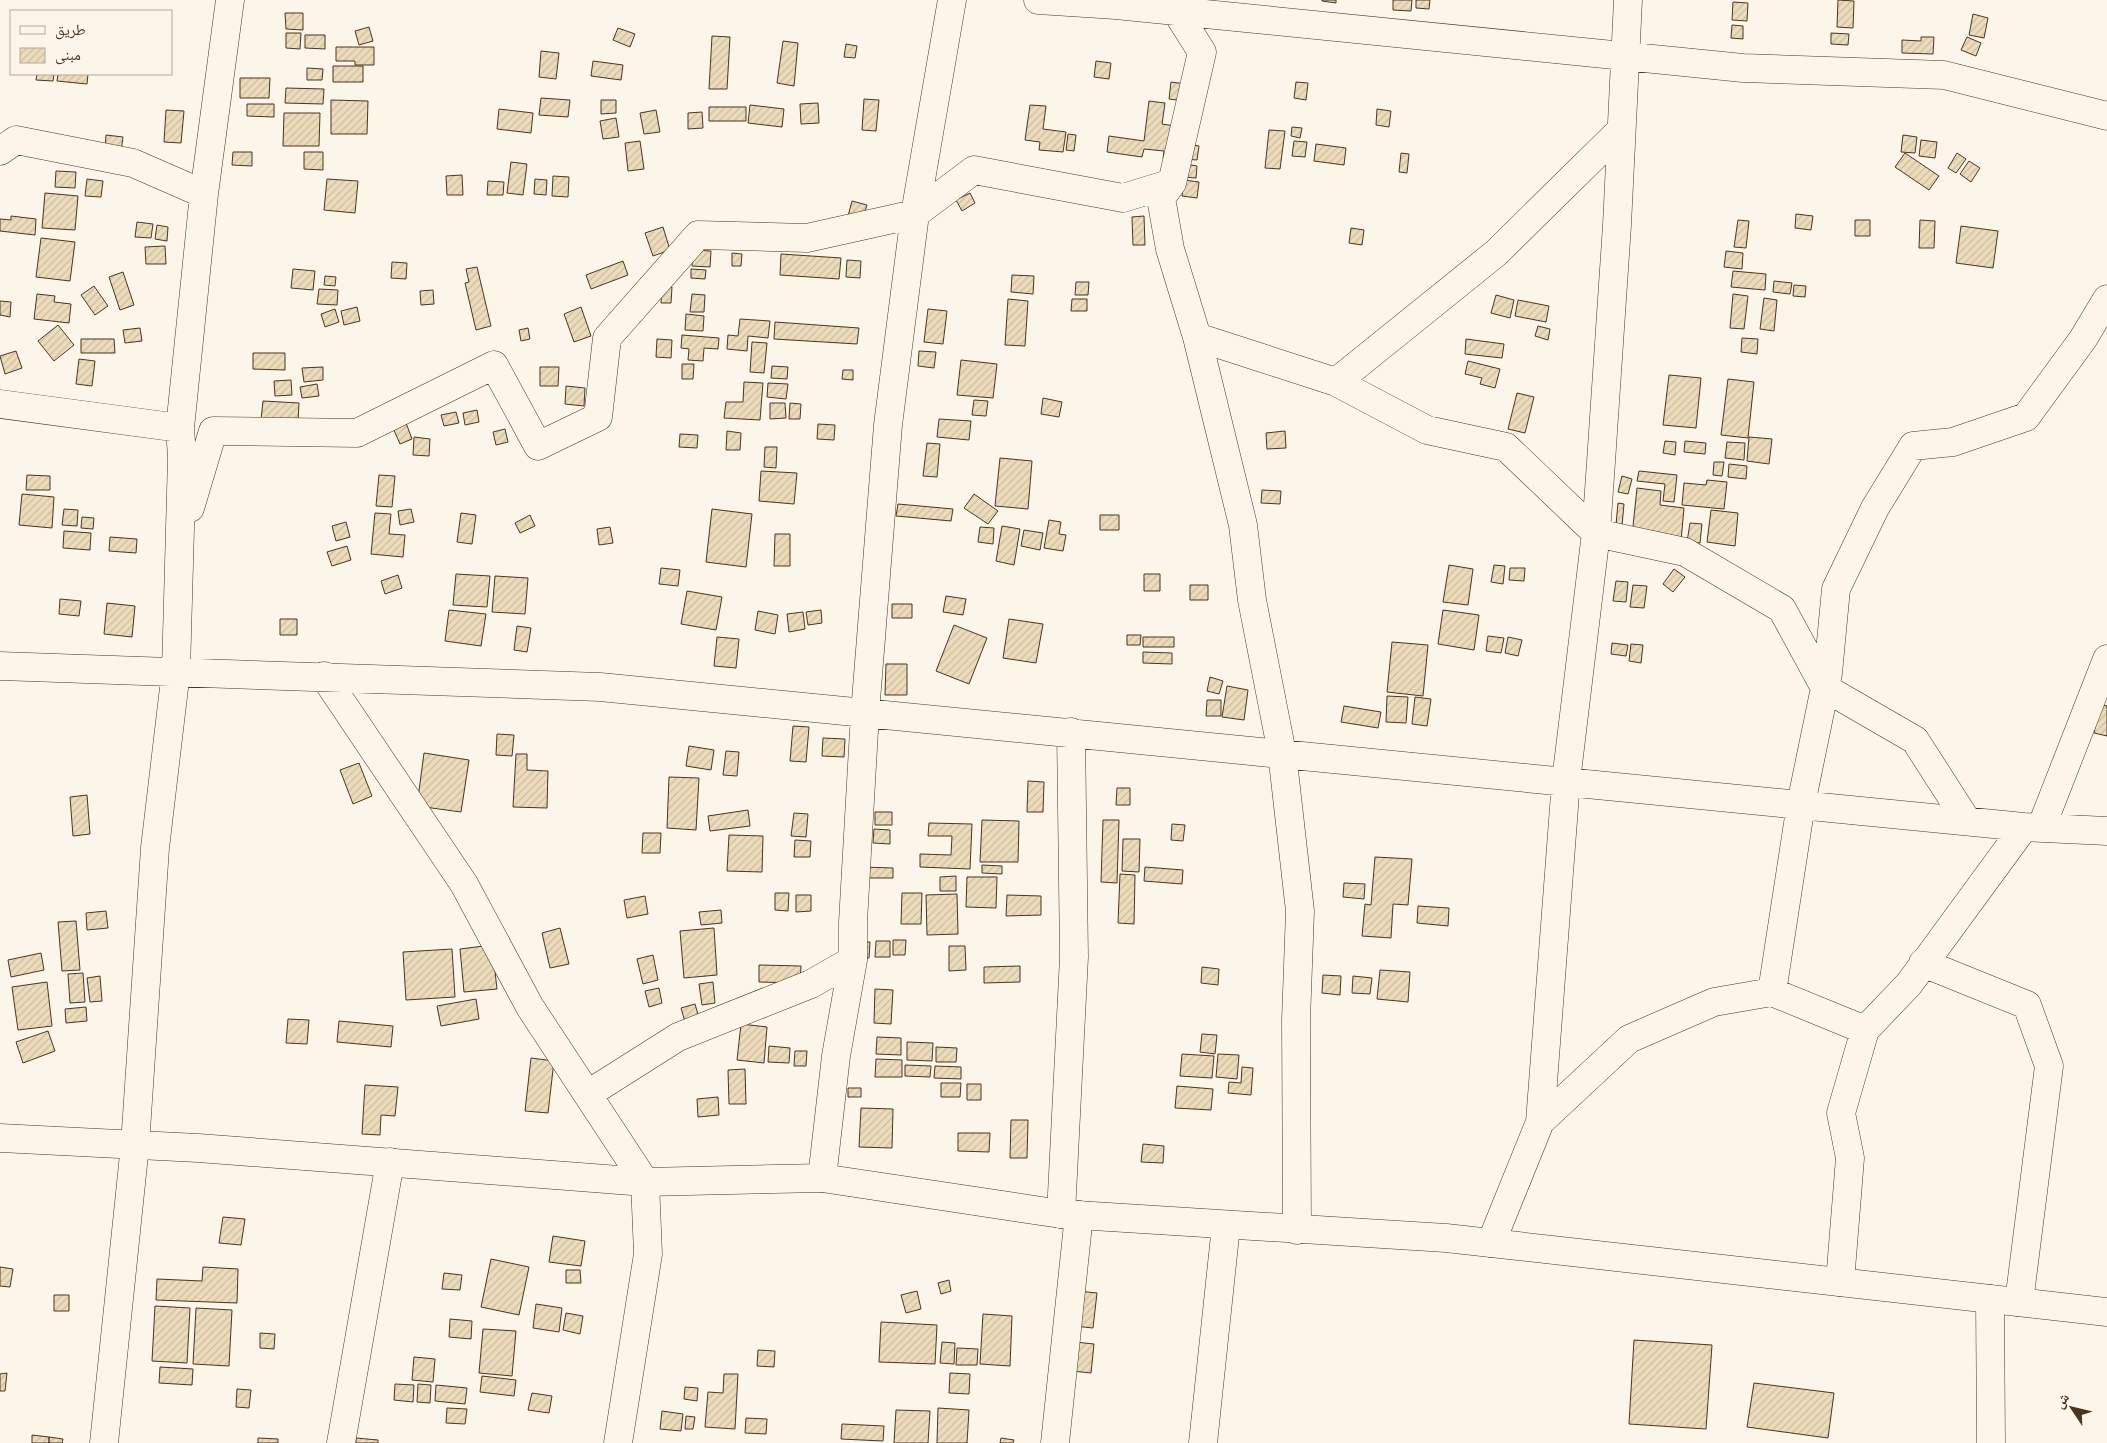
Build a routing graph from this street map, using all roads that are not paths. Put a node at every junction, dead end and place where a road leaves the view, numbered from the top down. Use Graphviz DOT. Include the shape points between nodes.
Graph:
graph roads {
  1 [pos="230,0"];
  2 [pos="952,0"];
  3 [pos="1038,0"];
  4 [pos="1628,0"];
  5 [pos="1118,2"];
  6 [pos="1176,11"];
  7 [pos="1624,56"];
  8 [pos="2107,116"];
  9 [pos="1621,130"];
  10 [pos="0,150"];
  11 [pos="1172,183"];
  12 [pos="204,194"];
  13 [pos="915,214"];
  14 [pos="2107,299"];
  15 [pos="1197,337"];
  16 [pos="1336,382"];
  17 [pos="0,404"];
  18 [pos="180,428"];
  19 [pos="1596,533"];
  20 [pos="179,548"];
  21 [pos="2107,659"];
  22 [pos="0,666"];
  23 [pos="176,671"];
  24 [pos="324,676"];
  25 [pos="1825,688"];
  26 [pos="865,713"];
  27 [pos="1071,732"];
  28 [pos="1282,753"];
  29 [pos="1566,781"];
  30 [pos="1800,804"];
  31 [pos="1967,821"];
  32 [pos="2032,828"];
  33 [pos="2107,832"];
  34 [pos="853,960"];
  35 [pos="1924,963"];
  36 [pos="1772,992"];
  37 [pos="1865,1030"];
  38 [pos="588,1094"];
  39 [pos="1540,1122"];
  40 [pos="0,1138"];
  41 [pos="135,1145"];
  42 [pos="390,1162"];
  43 [pos="822,1178"];
  44 [pos="645,1182"];
  45 [pos="1070,1215"];
  46 [pos="1226,1226"];
  47 [pos="1297,1230"];
  48 [pos="1491,1243"];
  49 [pos="1840,1282"];
  50 [pos="1990,1299"];
  51 [pos="2019,1302"];
  52 [pos="2106,1310"];
  53 [pos="104,1443"];
  54 [pos="341,1443"];
  55 [pos="618,1443"];
  56 [pos="1055,1443"];
  57 [pos="1203,1443"];
  58 [pos="1991,1443"];
  1 -- 12 [label="street"];
  2 -- 13 [label="street"];
  3 -- 5 [label="street"];
  4 -- 7 [label="street"];
  5 -- 6 [label="street"];
  6 -- 7 [label="street"];
  6 -- 11 [label="street" via="1202,52"];
  7 -- 8 [label="street" via="1743,68 1944,75"];
  7 -- 9 [label="street"];
  9 -- 16 [label="street" via="1496,253"];
  9 -- 19 [label="street"];
  10 -- 12 [label="street" via="16,140 133,163"];
  11 -- 13 [label="street" via="1123,198 974,170"];
  11 -- 15 [label="street" via="1161,198 1170,249"];
  12 -- 18 [label="street"];
  13 -- 20 [label="street" via="807,238 698,235 607,338 598,417 538,446 494,365 357,432 213,431"];
  13 -- 26 [label="street" via="888,425"];
  14 -- 25 [label="street" via="2083,339 2026,417 1953,442 1913,446 1875,508 1836,589"];
  15 -- 16 [label="street"];
  15 -- 28 [label="street" via="1243,525 1252,600"];
  16 -- 19 [label="street" via="1427,430 1506,447"];
  17 -- 18 [label="street"];
  18 -- 20 [label="street"];
  19 -- 25 [label="street" via="1685,552 1782,609"];
  19 -- 29 [label="street"];
  20 -- 23 [label="street"];
  21 -- 32 [label="street"];
  22 -- 23 [label="street"];
  23 -- 24 [label="street"];
  23 -- 41 [label="street" via="155,848"];
  24 -- 26 [label="street" via="600,687"];
  24 -- 38 [label="street" via="464,884 530,1007"];
  25 -- 30 [label="street"];
  25 -- 31 [label="street" via="1915,740"];
  26 -- 27 [label="street"];
  26 -- 34 [label="street" via="852,922"];
  27 -- 28 [label="street"];
  27 -- 45 [label="street" via="1074,957"];
  28 -- 29 [label="street"];
  28 -- 47 [label="street" via="1300,911 1296,1020"];
  29 -- 30 [label="street"];
  29 -- 39 [label="street"];
  30 -- 31 [label="street"];
  30 -- 36 [label="street"];
  31 -- 32 [label="street"];
  32 -- 33 [label="street"];
  32 -- 35 [label="street"];
  34 -- 38 [label="street" via="811,984 678,1037"];
  34 -- 43 [label="street" via="836,1056"];
  35 -- 37 [label="street"];
  35 -- 51 [label="street" via="2026,1005 2049,1066"];
  36 -- 37 [label="street"];
  36 -- 39 [label="street" via="1714,1002 1629,1039"];
  37 -- 49 [label="street" via="1841,1113 1850,1158"];
  38 -- 44 [label="street"];
  39 -- 48 [label="street"];
  40 -- 41 [label="street"];
  41 -- 42 [label="street"];
  41 -- 53 [label="street"];
  42 -- 44 [label="street"];
  42 -- 54 [label="street"];
  43 -- 44 [label="street"];
  43 -- 45 [label="street"];
  44 -- 55 [label="street" via="648,1254"];
  45 -- 46 [label="street"];
  45 -- 56 [label="street"];
  46 -- 47 [label="street"];
  46 -- 57 [label="street"];
  47 -- 48 [label="street"];
  48 -- 49 [label="street"];
  49 -- 50 [label="street"];
  50 -- 51 [label="street"];
  50 -- 58 [label="street"];
  51 -- 52 [label="street"];
}
